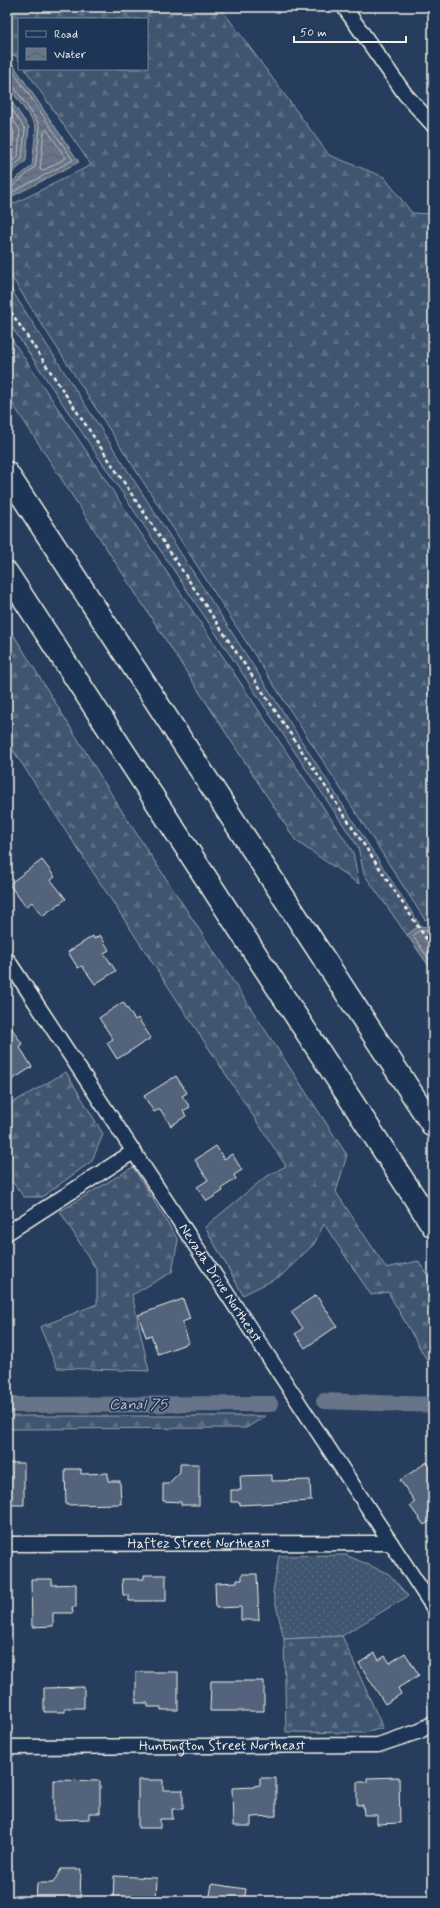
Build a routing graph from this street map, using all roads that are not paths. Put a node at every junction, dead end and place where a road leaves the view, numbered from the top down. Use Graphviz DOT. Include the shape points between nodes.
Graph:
graph roads {
  1 [pos="344,7"];
  2 [pos="433,125"];
  3 [pos="7,473"];
  4 [pos="7,573"];
  5 [pos="7,959"];
  6 [pos="433,1126"];
  7 [pos="134,1152"];
  8 [pos="433,1226"];
  9 [pos="7,1233"];
  10 [pos="391,1543"];
  11 [pos="7,1544"];
  12 [pos="433,1607"];
  13 [pos="433,1723"];
  14 [pos="7,1747"];
  1 -- 2 [label="street" via="405,94"];
  3 -- 6 [label="highway"];
  4 -- 8 [label="highway"];
  5 -- 7 [label="street, Nevada Drive Northeast"];
  7 -- 9 [label="street"];
  7 -- 10 [label="street, Nevada Drive Northeast"];
  10 -- 11 [label="street, Haftez Street Northeast"];
  10 -- 12 [label="street, Nevada Drive Northeast"];
  13 -- 14 [label="street, Huntington Street Northeast" via="420,1731 378,1745"];
}
